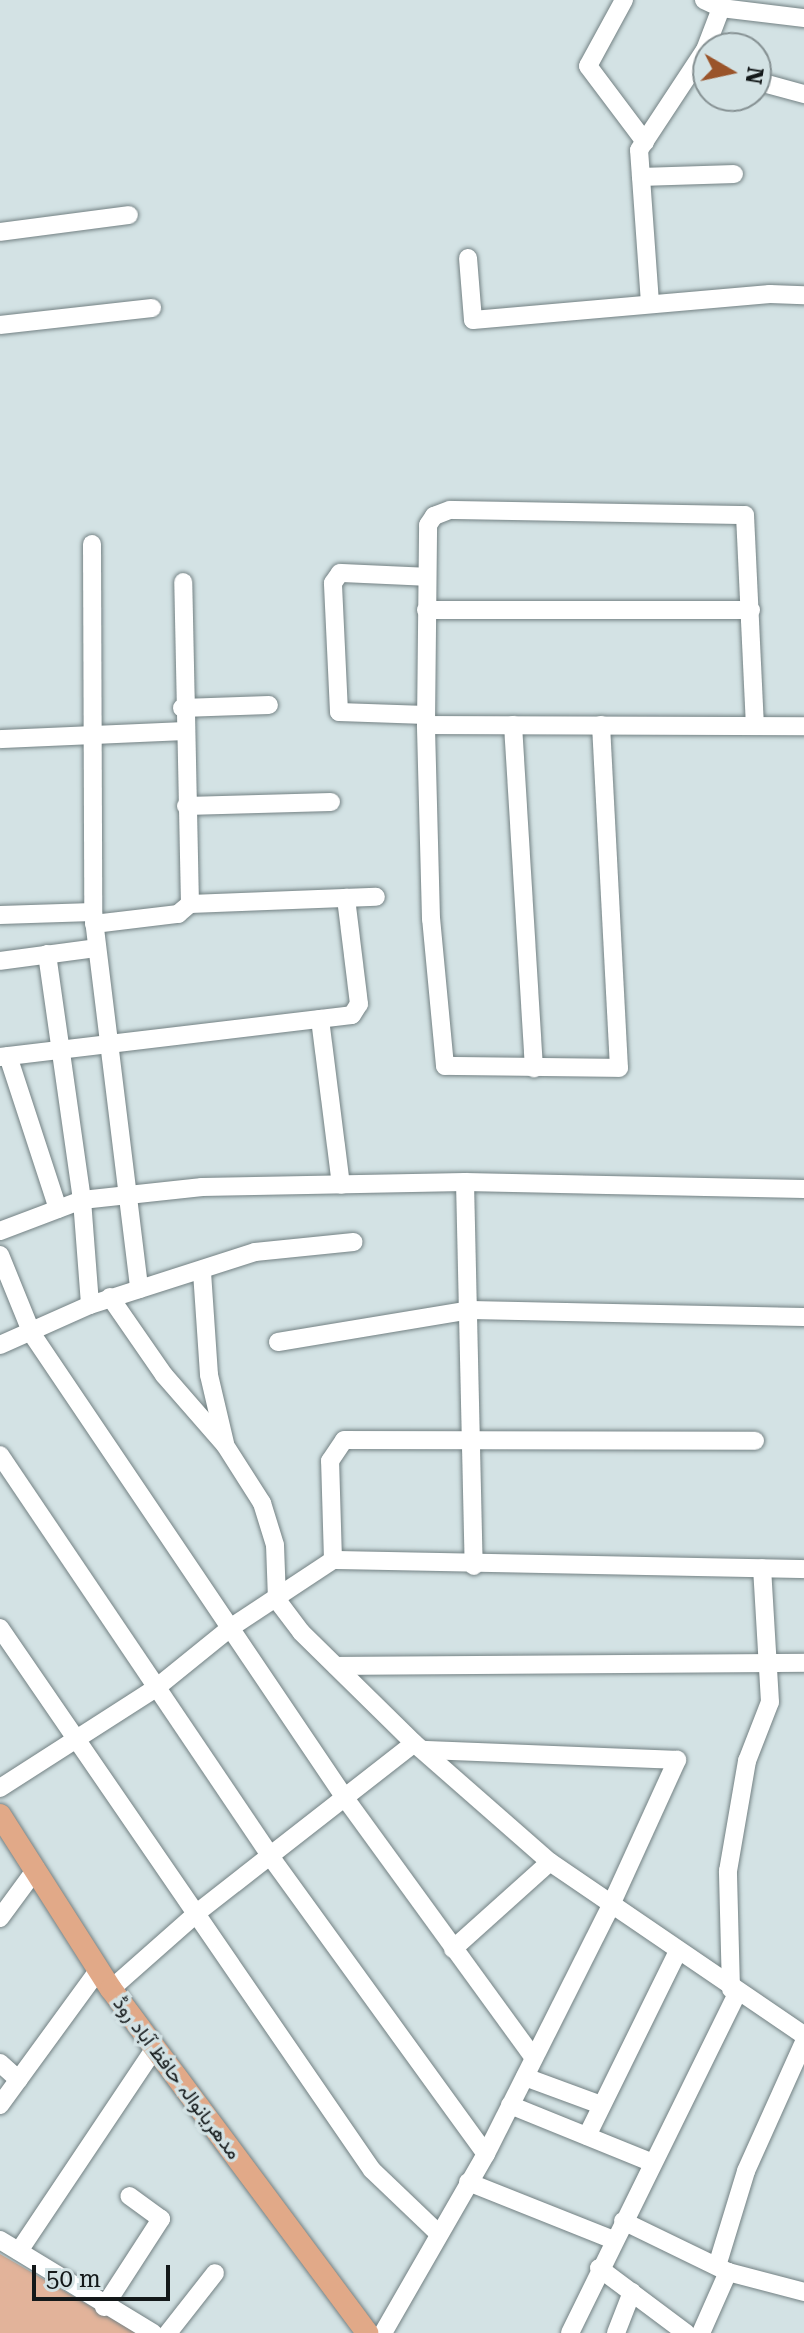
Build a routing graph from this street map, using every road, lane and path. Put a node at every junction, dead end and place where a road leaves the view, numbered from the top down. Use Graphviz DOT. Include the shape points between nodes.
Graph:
graph roads {
  1 [pos="624,0"];
  2 [pos="712,4"];
  3 [pos="804,18"];
  4 [pos="772,85"];
  5 [pos="804,94"];
  6 [pos="645,142"];
  7 [pos="734,174"];
  8 [pos="641,177"];
  9 [pos="129,215"];
  10 [pos="0,232"];
  11 [pos="468,258"];
  12 [pos="804,295"];
  13 [pos="650,303"];
  14 [pos="152,308"];
  15 [pos="0,325"];
  16 [pos="92,544"];
  17 [pos="427,577"];
  18 [pos="183,582"];
  19 [pos="426,610"];
  20 [pos="751,610"];
  21 [pos="269,705"];
  22 [pos="182,708"];
  23 [pos="426,720"];
  24 [pos="513,725"];
  25 [pos="601,725"];
  26 [pos="755,726"];
  27 [pos="804,726"];
  28 [pos="182,731"];
  29 [pos="94,734"];
  30 [pos="0,739"];
  31 [pos="331,802"];
  32 [pos="186,806"];
  33 [pos="376,897"];
  34 [pos="346,898"];
  35 [pos="190,904"];
  36 [pos="0,915"];
  37 [pos="94,918"];
  38 [pos="96,948"];
  39 [pos="47,954"];
  40 [pos="0,961"];
  41 [pos="320,1019"];
  42 [pos="107,1045"];
  43 [pos="56,1050"];
  44 [pos="4,1056"];
  45 [pos="534,1068"];
  46 [pos="465,1182"];
  47 [pos="341,1185"];
  48 [pos="804,1189"];
  49 [pos="130,1192"];
  50 [pos="82,1200"];
  51 [pos="58,1209"];
  52 [pos="0,1231"];
  53 [pos="353,1242"];
  54 [pos="0,1255"];
  55 [pos="202,1272"];
  56 [pos="139,1289"];
  57 [pos="110,1297"];
  58 [pos="90,1305"];
  59 [pos="471,1310"];
  60 [pos="804,1317"];
  61 [pos="32,1334"];
  62 [pos="278,1342"];
  63 [pos="0,1345"];
  64 [pos="472,1440"];
  65 [pos="755,1441"];
  66 [pos="225,1445"];
  67 [pos="0,1455"];
  68 [pos="333,1560"];
  69 [pos="474,1566"];
  70 [pos="762,1568"];
  71 [pos="804,1569"];
  72 [pos="277,1600"];
  73 [pos="0,1628"];
  74 [pos="230,1628"];
  75 [pos="804,1663"];
  76 [pos="766,1665"];
  77 [pos="336,1666"];
  78 [pos="156,1688"];
  79 [pos="75,1740"];
  80 [pos="418,1746"];
  81 [pos="0,1788"];
  82 [pos="345,1798"];
  83 [pos="0,1815"];
  84 [pos="270,1856"];
  85 [pos="550,1862"];
  86 [pos="36,1869"];
  87 [pos="610,1907"];
  88 [pos="198,1912"];
  89 [pos="0,1918"];
  90 [pos="453,1949"];
  91 [pos="677,1953"];
  92 [pos="99,1969"];
  93 [pos="111,1989"];
  94 [pos="734,1991"];
  95 [pos="804,2035"];
  96 [pos="804,2042"];
  97 [pos="155,2048"];
  98 [pos="534,2058"];
  99 [pos="0,2063"];
  100 [pos="525,2077"];
  101 [pos="19,2080"];
  102 [pos="0,2105"];
  103 [pos="510,2105"];
  104 [pos="601,2105"];
  105 [pos="587,2136"];
  106 [pos="486,2154"];
  107 [pos="653,2163"];
  108 [pos="468,2182"];
  109 [pos="129,2196"];
  110 [pos="623,2221"];
  111 [pos="438,2233"];
  112 [pos="0,2240"];
  113 [pos="614,2240"];
  114 [pos="19,2251"];
  115 [pos="599,2268"];
  116 [pos="722,2269"];
  117 [pos="215,2273"];
  118 [pos="632,2292"];
  119 [pos="804,2292"];
  120 [pos="104,2307"];
  121 [pos="660,2325"];
  122 [pos="153,2333"];
  123 [pos="168,2333"];
  124 [pos="367,2333"];
  125 [pos="383,2333"];
  126 [pos="570,2333"];
  127 [pos="616,2333"];
  128 [pos="686,2333"];
  129 [pos="701,2333"];
  1 -- 6 [label="street" via="588,66"];
  2 -- 3 [label="street"];
  2 -- 6 [label="street" via="705,50"];
  4 -- 5 [label="street"];
  6 -- 8 [label="street" via="639,150"];
  7 -- 8 [label="street"];
  8 -- 13 [label="street"];
  9 -- 10 [label="street"];
  11 -- 13 [label="street" via="473,320"];
  12 -- 13 [label="street"];
  14 -- 15 [label="street"];
  16 -- 29 [label="street"];
  17 -- 19 [label="street"];
  17 -- 20 [label="street" via="428,525 434,516 450,510 738,511 748,522"];
  17 -- 23 [label="street" via="340,573 333,583 339,712"];
  18 -- 22 [label="street"];
  19 -- 20 [label="street"];
  19 -- 23 [label="street"];
  20 -- 26 [label="street"];
  21 -- 22 [label="street"];
  22 -- 28 [label="street"];
  23 -- 24 [label="street"];
  23 -- 45 [label="street" via="441,1062 452,1067"];
  24 -- 25 [label="street"];
  24 -- 45 [label="street"];
  25 -- 26 [label="street"];
  25 -- 45 [label="street" via="621,1060 613,1071"];
  26 -- 27 [label="street"];
  28 -- 29 [label="street"];
  28 -- 32 [label="street"];
  29 -- 30 [label="street"];
  29 -- 37 [label="street"];
  31 -- 32 [label="street"];
  32 -- 35 [label="street"];
  33 -- 34 [label="street"];
  34 -- 35 [label="street"];
  34 -- 41 [label="street" via="359,1004 352,1015"];
  35 -- 37 [label="street" via="178,914"];
  36 -- 37 [label="street"];
  37 -- 38 [label="street"];
  38 -- 39 [label="street"];
  38 -- 42 [label="street"];
  39 -- 40 [label="street"];
  39 -- 43 [label="street"];
  41 -- 42 [label="street"];
  41 -- 47 [label="street"];
  42 -- 43 [label="street"];
  42 -- 49 [label="street"];
  43 -- 44 [label="street"];
  43 -- 50 [label="street"];
  44 -- 51 [label="street"];
  46 -- 47 [label="street"];
  46 -- 48 [label="street"];
  46 -- 59 [label="street"];
  47 -- 49 [label="street"];
  49 -- 50 [label="street"];
  49 -- 56 [label="street"];
  50 -- 51 [label="street"];
  50 -- 58 [label="street"];
  51 -- 52 [label="street"];
  53 -- 55 [label="street" via="255,1252"];
  54 -- 61 [label="street"];
  55 -- 56 [label="street"];
  55 -- 66 [label="street" via="209,1375"];
  56 -- 57 [label="street"];
  57 -- 58 [label="street"];
  57 -- 66 [label="street" via="164,1375"];
  58 -- 61 [label="street"];
  59 -- 60 [label="street"];
  59 -- 62 [label="street" via="333,1337"];
  59 -- 64 [label="street"];
  61 -- 63 [label="street"];
  61 -- 74 [label="street"];
  64 -- 65 [label="street"];
  64 -- 68 [label="street" via="344,1440 330,1461"];
  64 -- 69 [label="street"];
  66 -- 72 [label="street" via="262,1503 275,1545"];
  67 -- 78 [label="street"];
  68 -- 69 [label="street"];
  68 -- 72 [label="street"];
  69 -- 70 [label="street"];
  70 -- 71 [label="street"];
  70 -- 76 [label="street"];
  72 -- 74 [label="street"];
  72 -- 77 [label="street"];
  73 -- 79 [label="street"];
  74 -- 78 [label="street"];
  74 -- 82 [label="street"];
  75 -- 76 [label="street"];
  76 -- 77 [label="street"];
  76 -- 94 [label="street" via="770,1702 747,1761 728,1871"];
  77 -- 80 [label="street"];
  78 -- 79 [label="street"];
  78 -- 84 [label="street"];
  79 -- 81 [label="street"];
  79 -- 88 [label="street"];
  80 -- 82 [label="street"];
  80 -- 85 [label="street"];
  80 -- 87 [label="street" via="677,1760"];
  82 -- 84 [label="street"];
  82 -- 90 [label="street"];
  83 -- 86 [label="main road, مدھریانوالہ حافظ آباد روڈ"];
  84 -- 88 [label="street"];
  84 -- 106 [label="street"];
  85 -- 87 [label="street"];
  85 -- 90 [label="street"];
  86 -- 89 [label="street"];
  86 -- 92 [label="main road, مدھریانوالہ حافظ آباد روڈ"];
  87 -- 91 [label="street"];
  87 -- 98 [label="street"];
  88 -- 93 [label="street"];
  88 -- 111 [label="street" via="372,2170"];
  90 -- 98 [label="street"];
  91 -- 94 [label="street"];
  91 -- 104 [label="street"];
  92 -- 93 [label="main road, مدھریانوالہ حافظ آباد روڈ"];
  92 -- 101 [label="street"];
  93 -- 97 [label="main road, مدھریانوالہ حافظ آباد روڈ"];
  94 -- 95 [label="street"];
  94 -- 107 [label="street"];
  96 -- 116 [label="street" via="746,2171"];
  97 -- 114 [label="street"];
  97 -- 124 [label="main road, مدھریانوالہ حافظ آباد روڈ"];
  98 -- 100 [label="street"];
  99 -- 101 [label="street"];
  100 -- 103 [label="street"];
  100 -- 104 [label="street"];
  101 -- 102 [label="street"];
  103 -- 105 [label="street"];
  103 -- 106 [label="street"];
  104 -- 105 [label="street"];
  105 -- 107 [label="street"];
  106 -- 108 [label="street"];
  107 -- 110 [label="street"];
  108 -- 111 [label="street"];
  108 -- 113 [label="street"];
  109 -- 120 [label="street" via="161,2219"];
  110 -- 113 [label="street"];
  110 -- 116 [label="street"];
  111 -- 125 [label="street"];
  112 -- 114 [label="street"];
  113 -- 115 [label="street"];
  114 -- 120 [label="street"];
  115 -- 118 [label="street"];
  115 -- 126 [label="street"];
  116 -- 119 [label="street"];
  116 -- 129 [label="street"];
  117 -- 123 [label="street"];
  118 -- 121 [label="street"];
  118 -- 127 [label="street"];
  120 -- 122 [label="street"];
  121 -- 128 [label="street"];
}
